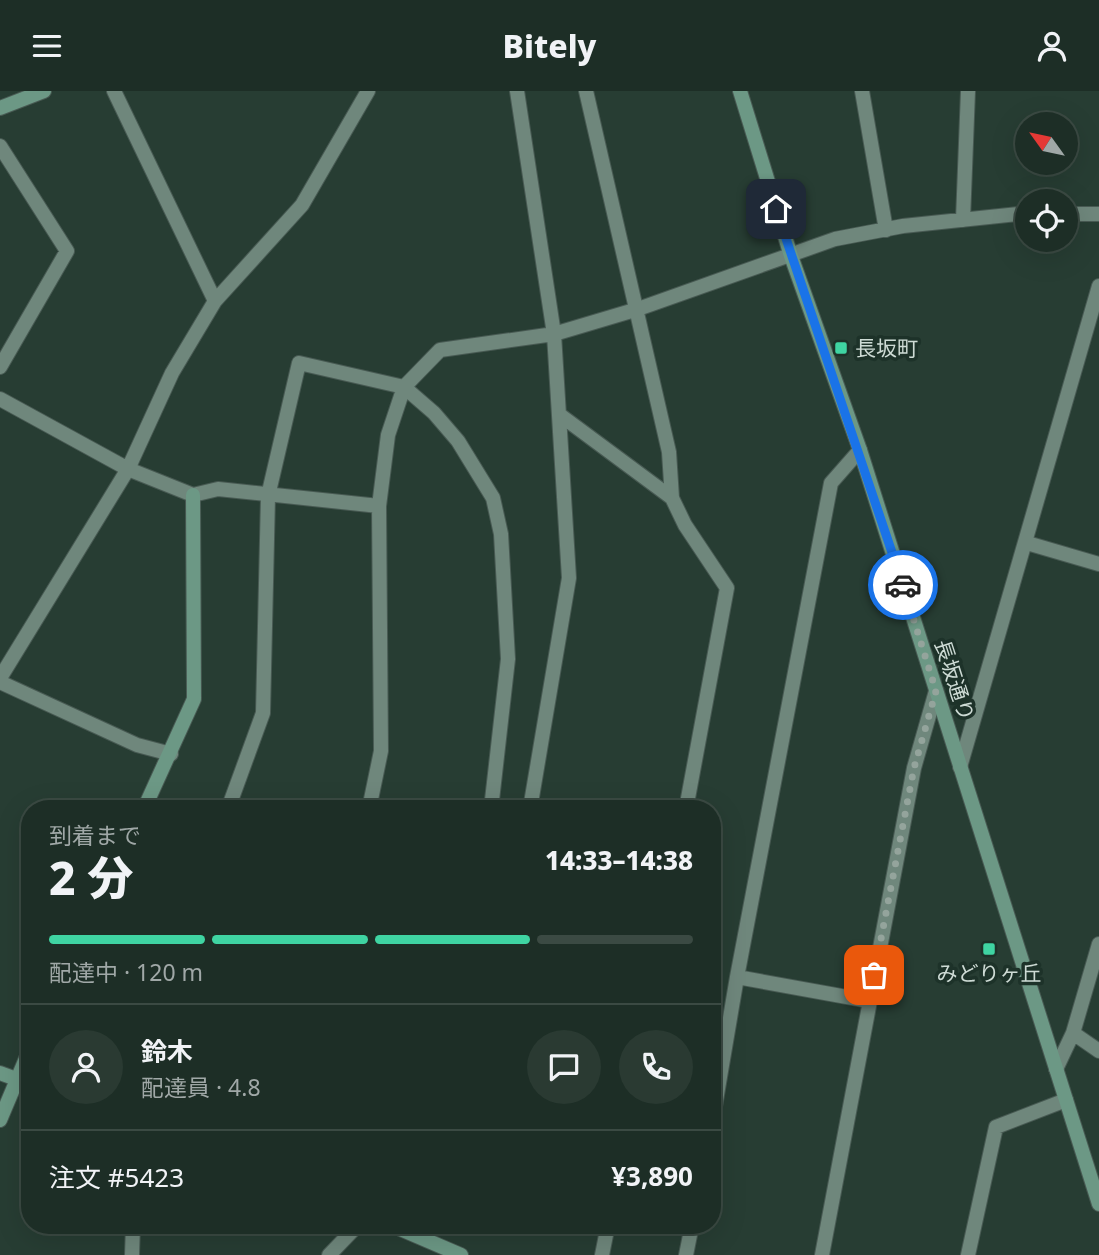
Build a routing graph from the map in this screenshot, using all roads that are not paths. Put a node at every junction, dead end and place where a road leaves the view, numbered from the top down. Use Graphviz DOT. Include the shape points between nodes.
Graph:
graph roads {
  1 [pos="44,91"];
  2 [pos="114,91"];
  3 [pos="368,91"];
  4 [pos="517,91"];
  5 [pos="586,91"];
  6 [pos="740,91"];
  7 [pos="862,91"];
  8 [pos="968,91"];
  9 [pos="0,108"];
  10 [pos="0,145"];
  11 [pos="1015,214"];
  12 [pos="1078,214"];
  13 [pos="1099,214"];
  14 [pos="963,220"];
  15 [pos="886,230"];
  16 [pos="791,256"];
  17 [pos="1099,286"];
  18 [pos="215,301"];
  19 [pos="638,309"];
  20 [pos="554,334"];
  21 [pos="0,367"];
  22 [pos="404,387"];
  23 [pos="0,400"];
  24 [pos="560,415"];
  25 [pos="860,450"];
  26 [pos="128,469"];
  27 [pos="193,495"];
  28 [pos="268,496"];
  29 [pos="672,498"];
  30 [pos="379,506"];
  31 [pos="1027,543"];
  32 [pos="1099,564"];
  33 [pos="0,680"];
  34 [pos="936,691"];
  35 [pos="171,754"];
  36 [pos="960,767"];
  37 [pos="148,800"];
  38 [pos="231,800"];
  39 [pos="371,800"];
  40 [pos="492,800"];
  41 [pos="532,800"];
  42 [pos="688,800"];
  43 [pos="1099,944"];
  44 [pos="737,977"];
  45 [pos="869,1001"];
  46 [pos="1073,1033"];
  47 [pos="1099,1051"];
  48 [pos="1056,1069"];
  49 [pos="721,1071"];
  50 [pos="0,1073"];
  51 [pos="21,1081"];
  52 [pos="21,1085"];
  53 [pos="1066,1100"];
  54 [pos="0,1120"];
  55 [pos="1099,1204"];
  56 [pos="133,1234"];
  57 [pos="349,1234"];
  58 [pos="412,1234"];
  59 [pos="606,1234"];
  60 [pos="690,1234"];
  61 [pos="132,1255"];
  62 [pos="329,1255"];
  63 [pos="461,1255"];
  64 [pos="602,1255"];
  65 [pos="686,1255"];
  66 [pos="822,1255"];
  67 [pos="968,1255"];
  1 -- 9 [label="street"];
  2 -- 18 [label="street"];
  3 -- 18 [label="street" via="302,205"];
  4 -- 20 [label="street"];
  5 -- 19 [label="street"];
  6 -- 16 [label="street, 長坂通り"];
  7 -- 15 [label="street"];
  8 -- 14 [label="street"];
  10 -- 21 [label="street" via="67,251"];
  11 -- 14 [label="street"];
  12 -- 13 [label="street"];
  14 -- 15 [label="street"];
  15 -- 16 [label="street" via="835,239"];
  16 -- 19 [label="street"];
  16 -- 25 [label="street, 長坂通り"];
  17 -- 31 [label="street"];
  18 -- 26 [label="street" via="172,373"];
  19 -- 20 [label="street"];
  19 -- 29 [label="street" via="668,452"];
  20 -- 22 [label="street" via="440,350"];
  20 -- 24 [label="street"];
  22 -- 28 [label="street" via="299,363"];
  22 -- 30 [label="street" via="388,435"];
  22 -- 40 [label="street" via="434,412 458,441 493,498 501,534 509,659"];
  23 -- 26 [label="street"];
  24 -- 29 [label="street"];
  24 -- 41 [label="street" via="569,578"];
  25 -- 34 [label="street, 長坂通り"];
  25 -- 44 [label="street" via="831,483"];
  26 -- 27 [label="street"];
  26 -- 33 [label="street"];
  27 -- 28 [label="street" via="218,489"];
  27 -- 35 [label="street" via="194,699"];
  28 -- 30 [label="street"];
  28 -- 38 [label="street" via="263,713"];
  29 -- 42 [label="street" via="727,588"];
  30 -- 39 [label="street" via="381,751"];
  31 -- 32 [label="street"];
  31 -- 36 [label="street"];
  33 -- 35 [label="street" via="137,745"];
  34 -- 36 [label="street, 長坂通り"];
  34 -- 45 [label="street" via="914,768"];
  35 -- 37 [label="street"];
  36 -- 48 [label="street, 長坂通り"];
  43 -- 46 [label="street"];
  44 -- 45 [label="street"];
  44 -- 49 [label="street"];
  45 -- 66 [label="street"];
  46 -- 47 [label="street"];
  46 -- 48 [label="street"];
  48 -- 53 [label="street, 長坂通り"];
  50 -- 51 [label="street"];
  52 -- 54 [label="street"];
  53 -- 55 [label="street, 長坂通り"];
  53 -- 67 [label="street" via="996,1127"];
  56 -- 61 [label="street"];
  57 -- 62 [label="street"];
  58 -- 63 [label="street"];
  59 -- 64 [label="street"];
  60 -- 65 [label="street"];
}
